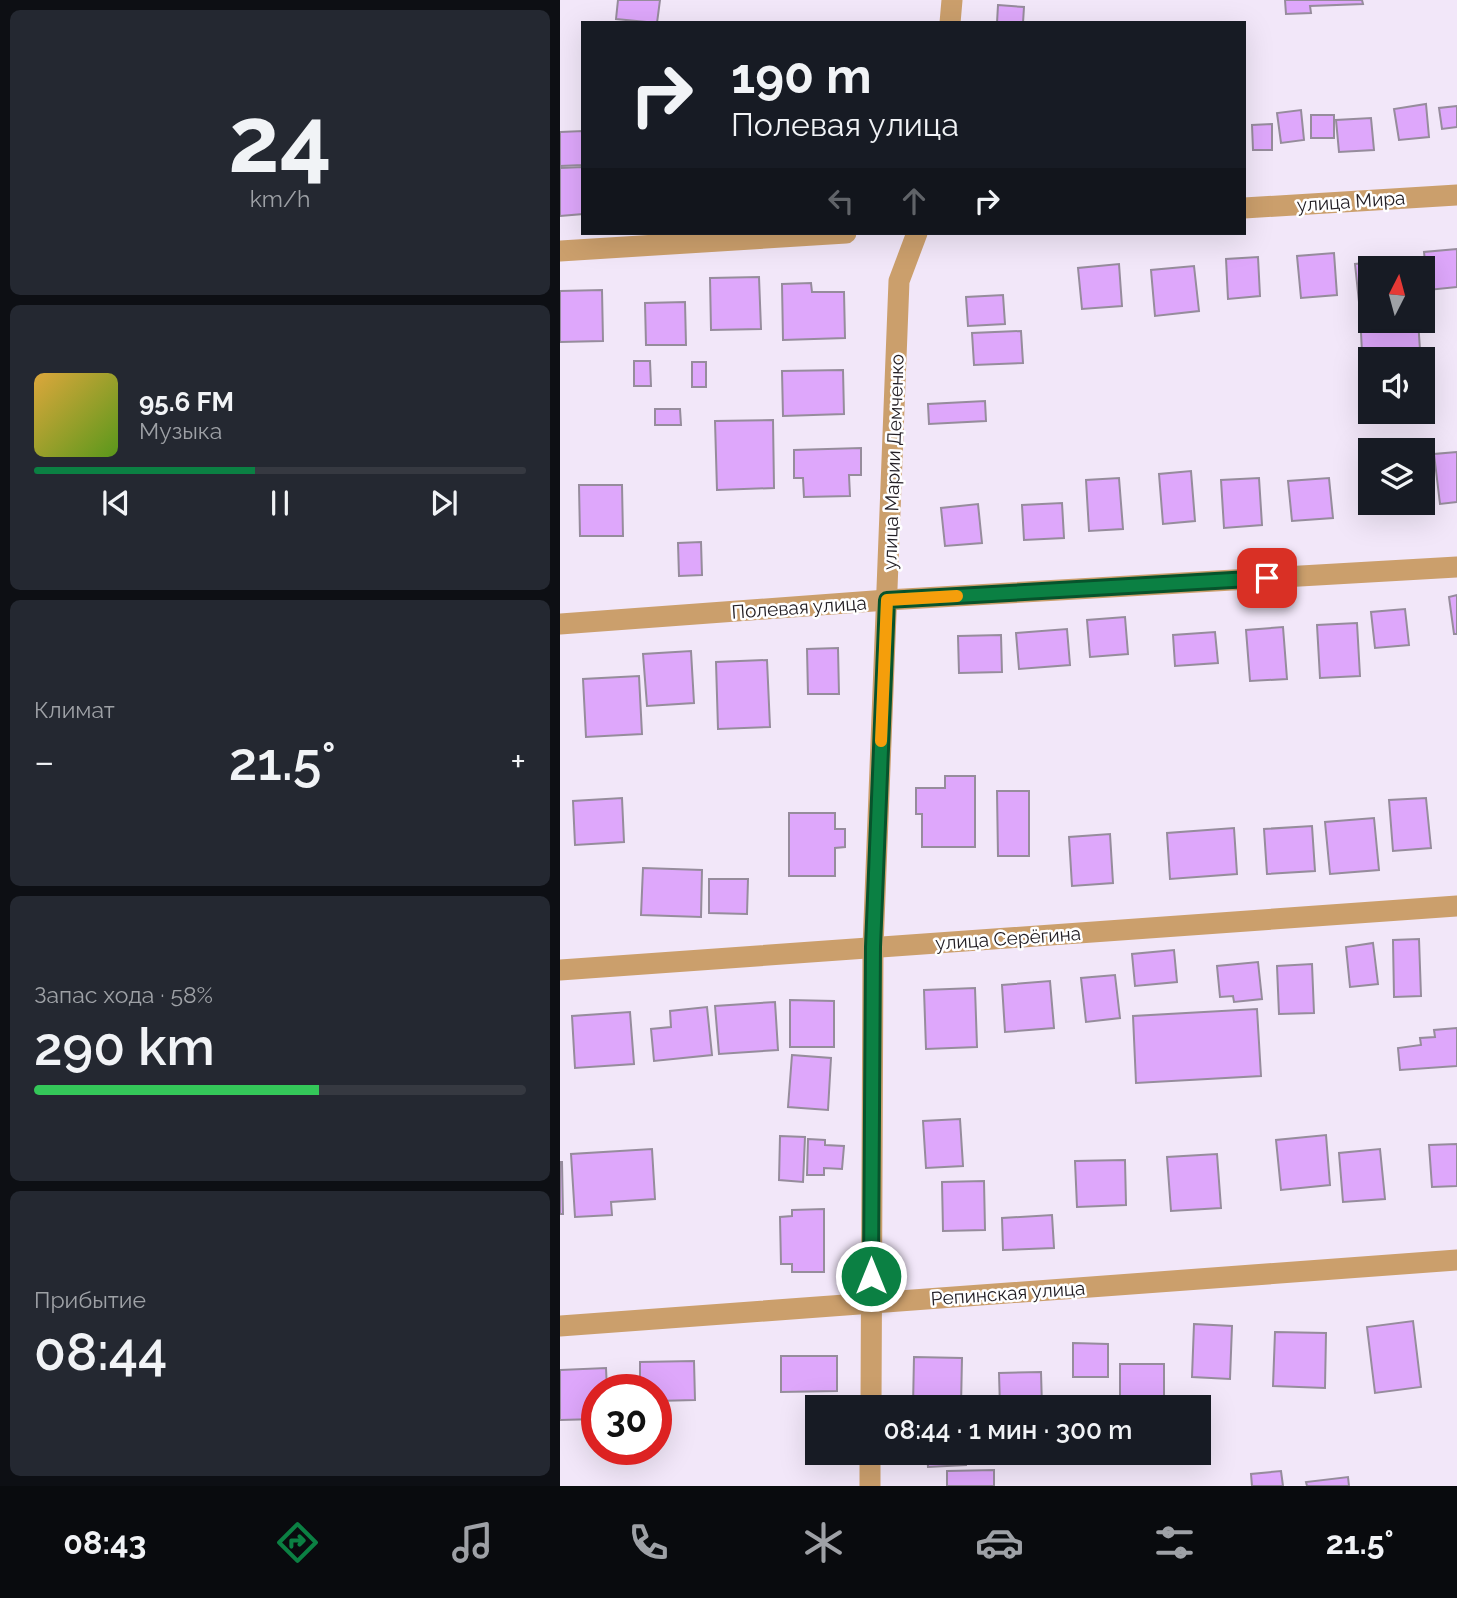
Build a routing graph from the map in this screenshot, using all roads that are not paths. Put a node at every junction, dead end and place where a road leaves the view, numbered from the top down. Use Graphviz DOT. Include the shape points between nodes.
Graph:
graph roads {
  1 [pos="952,0"];
  2 [pos="950,21"];
  3 [pos="1457,195"];
  4 [pos="1246,208"];
  5 [pos="814,235"];
  6 [pos="916,235"];
  7 [pos="560,251"];
  8 [pos="1457,567"];
  9 [pos="887,600"];
  10 [pos="560,624"];
  11 [pos="1457,906"];
  12 [pos="873,947"];
  13 [pos="560,970"];
  14 [pos="1457,1260"];
  15 [pos="871,1303"];
  16 [pos="560,1326"];
  17 [pos="871,1395"];
  18 [pos="870,1465"];
  19 [pos="870,1486"];
  1 -- 2 [label="street"];
  3 -- 4 [label="street, улица Мира"];
  5 -- 7 [label="street"];
  6 -- 9 [label="street, улица Марии Демченко" via="900,281"];
  8 -- 9 [label="street, Полевая улица"];
  9 -- 10 [label="street, Полевая улица"];
  9 -- 12 [label="street, улица Марии Демченко"];
  11 -- 12 [label="street, улица Серёгина"];
  12 -- 13 [label="street, улица Серёгина"];
  12 -- 15 [label="street, улица Марии Демченко"];
  14 -- 15 [label="street, Репинская улица"];
  15 -- 16 [label="street, Репинская улица"];
  15 -- 17 [label="street, улица Марии Демченко"];
  18 -- 19 [label="street"];
}
